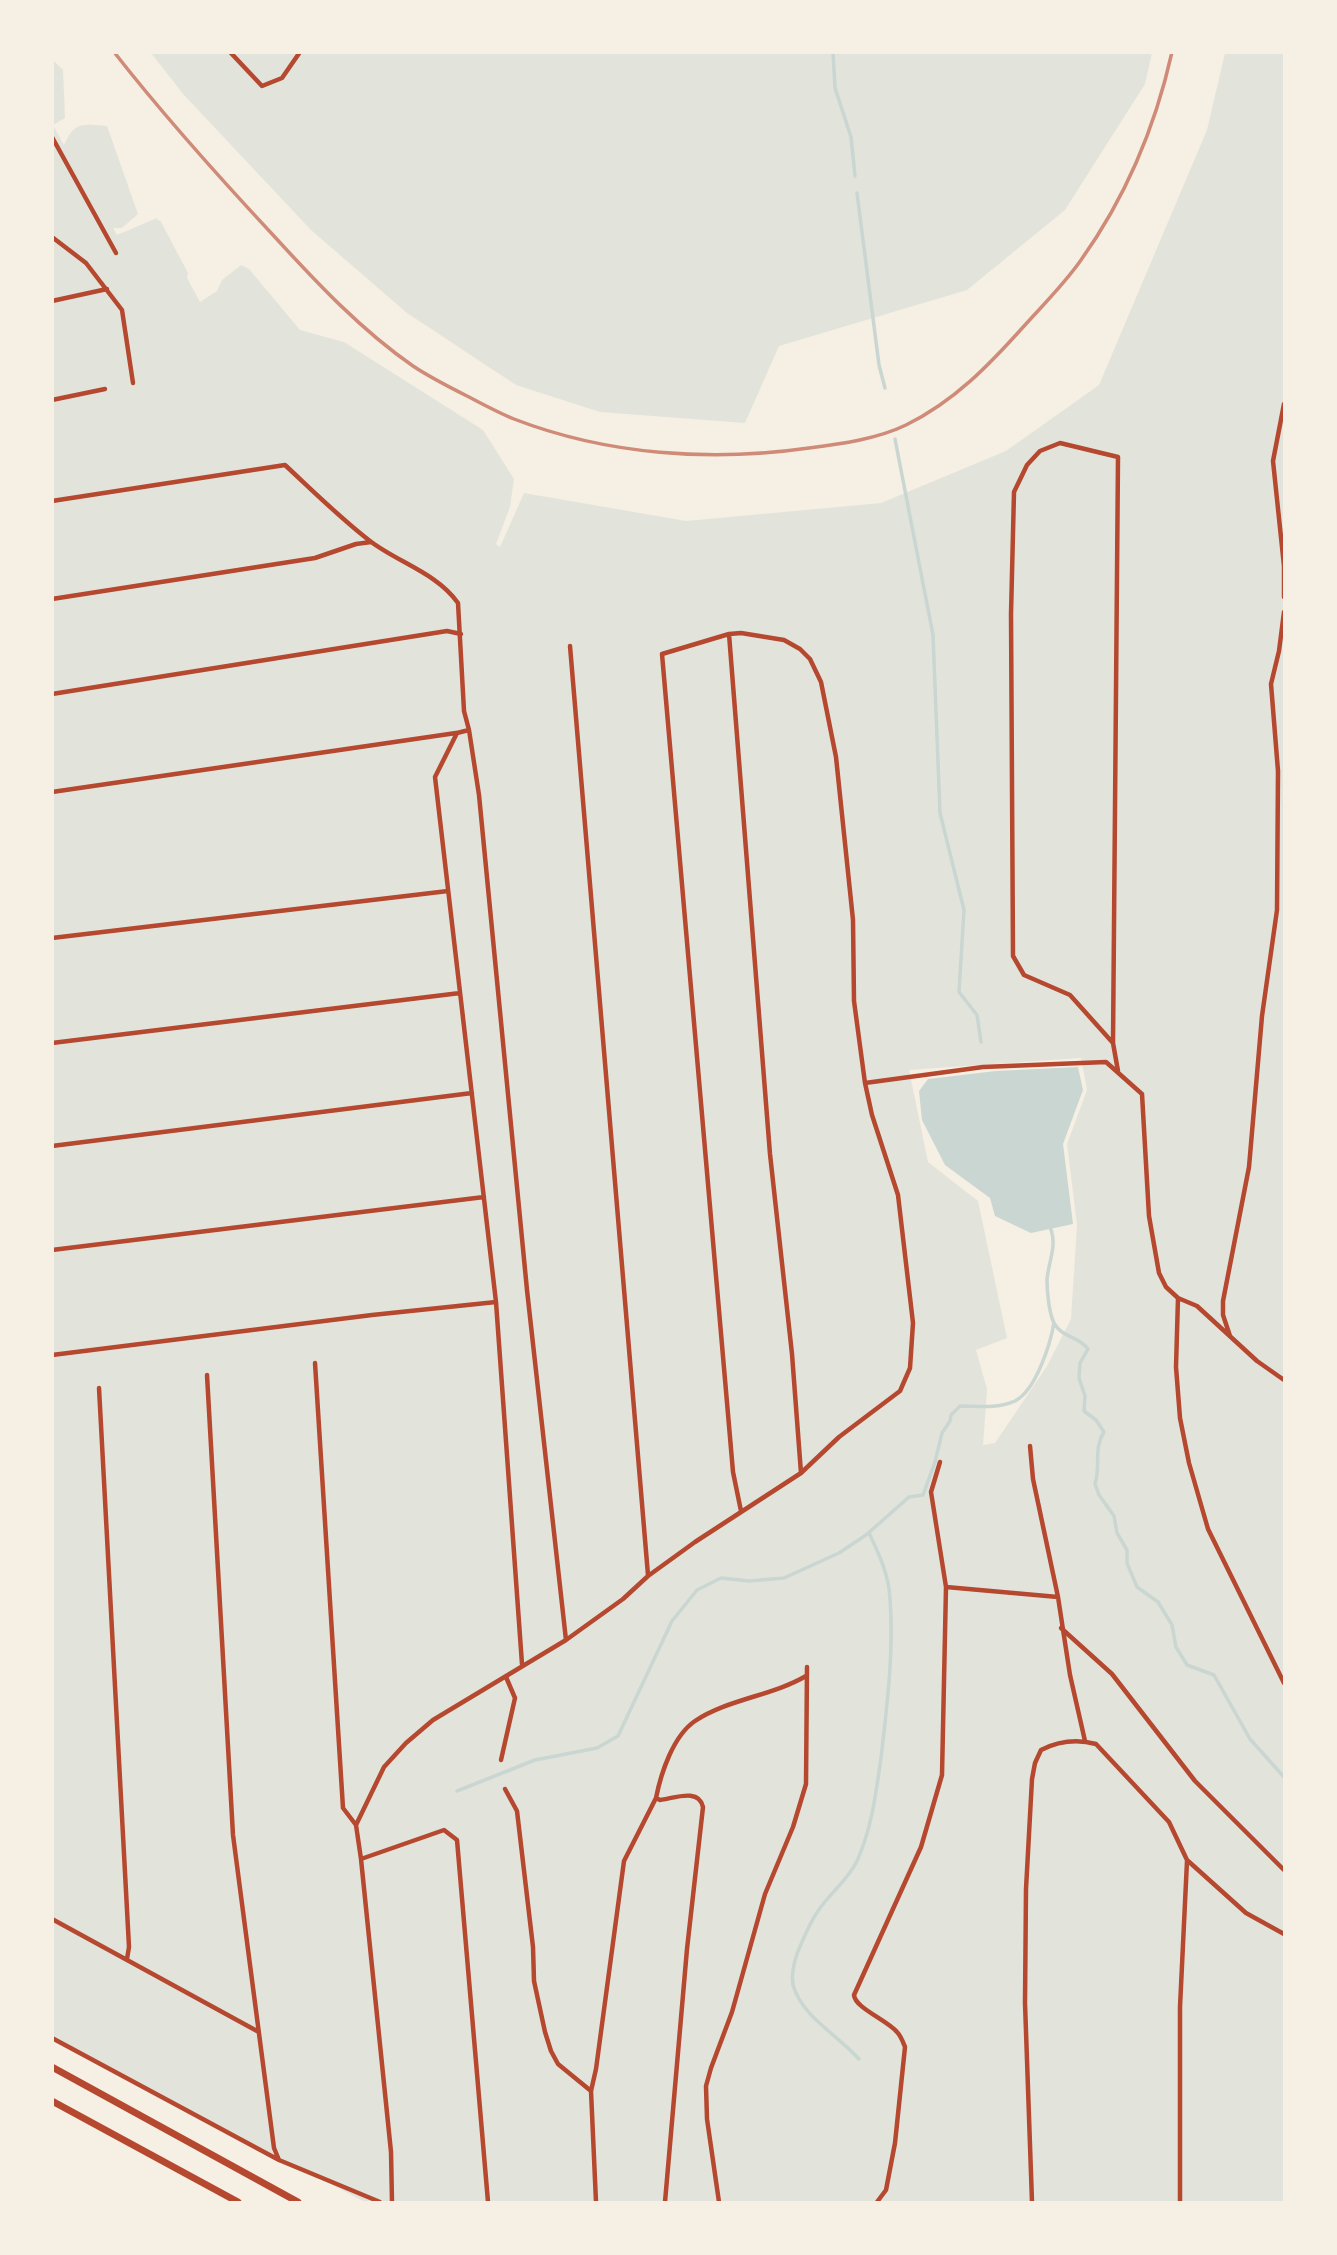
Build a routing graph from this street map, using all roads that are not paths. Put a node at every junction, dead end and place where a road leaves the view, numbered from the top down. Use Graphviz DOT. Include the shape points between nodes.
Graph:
graph roads {
  1 [pos="230,52"];
  2 [pos="300,52"];
  3 [pos="52,137"];
  4 [pos="52,237"];
  5 [pos="116,253"];
  6 [pos="107,289"];
  7 [pos="52,302"];
  8 [pos="133,383"];
  9 [pos="105,389"];
  10 [pos="52,400"];
  11 [pos="1284,404"];
  12 [pos="52,501"];
  13 [pos="371,542"];
  14 [pos="1284,597"];
  15 [pos="52,600"];
  16 [pos="1284,612"];
  17 [pos="461,634"];
  18 [pos="729,634"];
  19 [pos="570,646"];
  20 [pos="52,694"];
  21 [pos="469,730"];
  22 [pos="457,733"];
  23 [pos="52,792"];
  24 [pos="448,891"];
  25 [pos="52,938"];
  26 [pos="460,993"];
  27 [pos="52,1043"];
  28 [pos="1113,1043"];
  29 [pos="1118,1071"];
  30 [pos="865,1083"];
  31 [pos="472,1093"];
  32 [pos="52,1146"];
  33 [pos="484,1197"];
  34 [pos="52,1250"];
  35 [pos="1178,1298"];
  36 [pos="496,1302"];
  37 [pos="1230,1336"];
  38 [pos="52,1355"];
  39 [pos="316,1363"];
  40 [pos="207,1376"];
  41 [pos="1284,1380"];
  42 [pos="99,1388"];
  43 [pos="1030,1446"];
  44 [pos="940,1462"];
  45 [pos="801,1473"];
  46 [pos="741,1510"];
  47 [pos="648,1576"];
  48 [pos="946,1587"];
  49 [pos="1058,1597"];
  50 [pos="1062,1628"];
  51 [pos="566,1640"];
  52 [pos="522,1664"];
  53 [pos="807,1667"];
  54 [pos="806,1676"];
  55 [pos="506,1677"];
  56 [pos="1284,1683"];
  57 [pos="1085,1731"];
  58 [pos="1085,1741"];
  59 [pos="1096,1744"];
  60 [pos="500,1760"];
  61 [pos="505,1789"];
  62 [pos="656,1798"];
  63 [pos="356,1825"];
  64 [pos="361,1858"];
  65 [pos="1187,1860"];
  66 [pos="1284,1870"];
  67 [pos="52,1919"];
  68 [pos="1284,1934"];
  69 [pos="127,1959"];
  70 [pos="257,2031"];
  71 [pos="52,2038"];
  72 [pos="52,2067"];
  73 [pos="590,2091"];
  74 [pos="52,2101"];
  75 [pos="279,2160"];
  76 [pos="239,2203"];
  77 [pos="298,2203"];
  78 [pos="380,2203"];
  79 [pos="392,2203"];
  80 [pos="488,2203"];
  81 [pos="596,2203"];
  82 [pos="665,2203"];
  83 [pos="719,2203"];
  84 [pos="877,2203"];
  85 [pos="1032,2203"];
  86 [pos="1180,2203"];
  1 -- 2 [label="street" via="262,86 282,78"];
  3 -- 5 [label="street"];
  4 -- 6 [label="street" via="86,263"];
  6 -- 7 [label="street"];
  6 -- 8 [label="street" via="122,310"];
  9 -- 10 [label="street"];
  11 -- 14 [label="street" via="1273,461"];
  12 -- 13 [label="street" via="285,465"];
  13 -- 15 [label="street" via="315,558"];
  13 -- 17 [label="street" via="452,594 458,603"];
  16 -- 37 [label="street" via="1271,684 1278,771 1277,910 1248,1167 1223,1301"];
  17 -- 20 [label="street" via="353,645"];
  17 -- 21 [label="street"];
  18 -- 30 [label="street" via="784,640 810,659 821,682 836,757 853,920 854,1001"];
  18 -- 45 [label="street" via="770,1154"];
  18 -- 46 [label="street" via="662,654 727,1414"];
  19 -- 47 [label="street"];
  21 -- 22 [label="street"];
  21 -- 51 [label="street"];
  22 -- 23 [label="street"];
  22 -- 24 [label="street" via="435,778"];
  24 -- 25 [label="street"];
  24 -- 26 [label="street"];
  26 -- 27 [label="street"];
  26 -- 31 [label="street"];
  28 -- 28 [label="street" via="1118,457 1060,443 1040,451 1014,492 1013,956 1024,975 1070,995"];
  28 -- 29 [label="street"];
  29 -- 30 [label="street" via="1106,1062 983,1067"];
  29 -- 35 [label="street" via="1142,1094 1149,1216 1159,1273"];
  30 -- 45 [label="street" via="898,1195 913,1323 910,1368 900,1391"];
  31 -- 32 [label="street"];
  31 -- 33 [label="street"];
  33 -- 34 [label="street"];
  33 -- 36 [label="street"];
  35 -- 37 [label="street" via="1197,1306"];
  35 -- 56 [label="street" via="1176,1367 1189,1463 1208,1529"];
  36 -- 38 [label="street"];
  36 -- 52 [label="street"];
  37 -- 41 [label="street"];
  39 -- 63 [label="street" via="343,1808"];
  40 -- 70 [label="street" via="233,1835"];
  42 -- 69 [label="street"];
  43 -- 49 [label="street"];
  44 -- 48 [label="street" via="931,1492"];
  45 -- 46 [label="street"];
  46 -- 47 [label="street"];
  47 -- 51 [label="street"];
  48 -- 49 [label="street"];
  48 -- 84 [label="street" via="942,1775 921,1847 854,1995 857,2003 900,2034 905,2047 895,2143 886,2190"];
  49 -- 50 [label="street"];
  50 -- 57 [label="street"];
  50 -- 66 [label="street" via="1112,1674 1195,1781"];
  51 -- 52 [label="street"];
  52 -- 55 [label="street"];
  53 -- 54 [label="street"];
  54 -- 62 [label="street" via="694,1722 670,1757"];
  54 -- 83 [label="street" via="806,1784 765,1894 706,2086"];
  55 -- 60 [label="street" via="515,1698"];
  55 -- 63 [label="street" via="449,1709 406,1743 384,1767"];
  57 -- 58 [label="street"];
  57 -- 59 [label="street"];
  58 -- 59 [label="street"];
  58 -- 85 [label="street" via="1063,1741 1041,1750 1032,1779 1025,1990"];
  59 -- 65 [label="street" via="1169,1822"];
  61 -- 73 [label="street" via="517,1811 534,1981 545,2032 558,2064"];
  62 -- 73 [label="street" via="624,1861"];
  62 -- 82 [label="street" via="698,1796 704,1807"];
  63 -- 64 [label="street"];
  64 -- 79 [label="street" via="390,2138"];
  64 -- 80 [label="street" via="444,1830 457,1840"];
  65 -- 68 [label="street" via="1246,1913"];
  65 -- 86 [label="street" via="1180,2007"];
  67 -- 69 [label="street"];
  69 -- 70 [label="street"];
  70 -- 75 [label="street"];
  71 -- 75 [label="street"];
  72 -- 77 [label="main road"];
  73 -- 81 [label="street"];
  74 -- 76 [label="main road"];
  75 -- 78 [label="street"];
}
